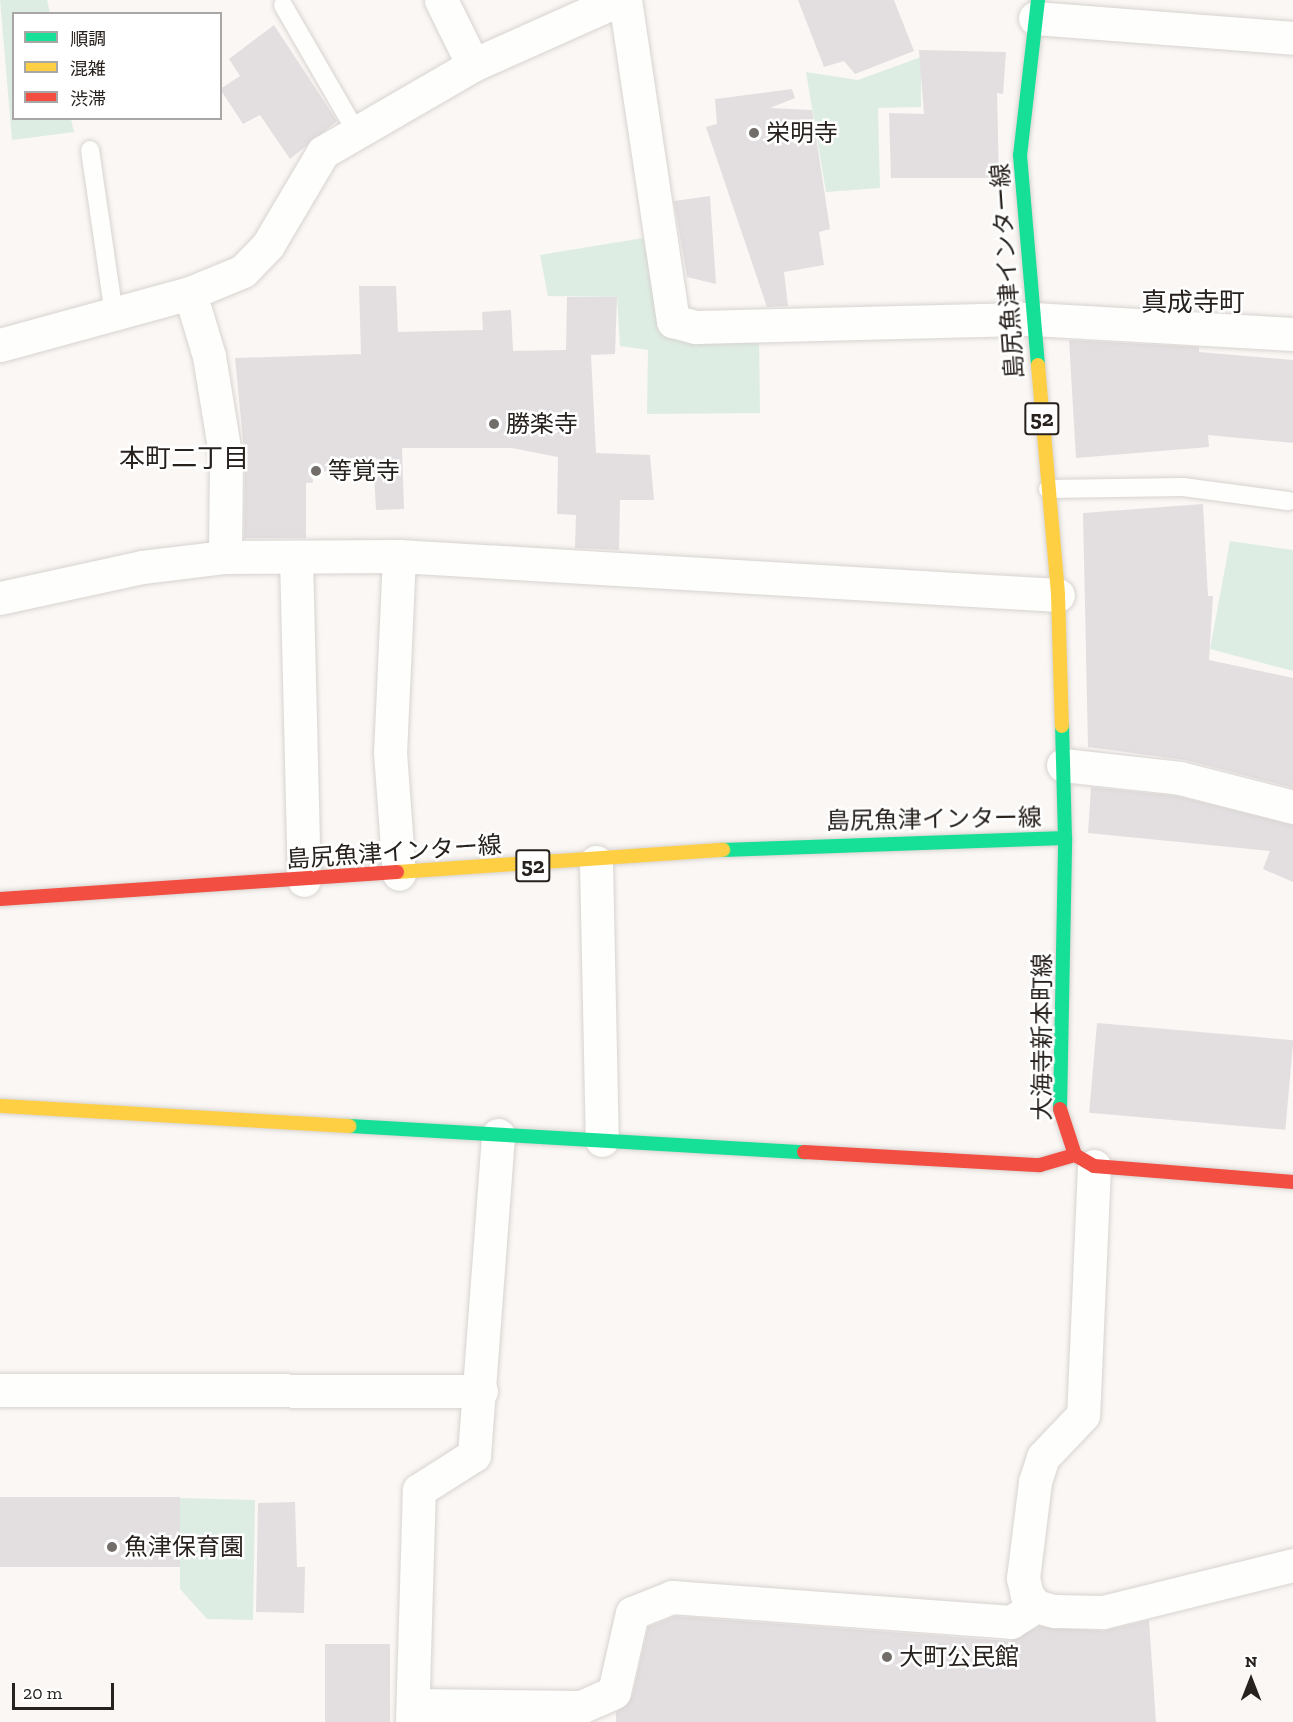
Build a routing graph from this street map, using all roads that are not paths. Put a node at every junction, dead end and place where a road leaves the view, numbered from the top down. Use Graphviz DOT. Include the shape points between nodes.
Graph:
graph roads {
  1 [pos="441,0"];
  2 [pos="618,0"];
  3 [pos="625,0"];
  4 [pos="282,5"];
  5 [pos="1037,9"];
  6 [pos="1293,38"];
  7 [pos="473,65"];
  8 [pos="357,133"];
  9 [pos="90,150"];
  10 [pos="190,293"];
  11 [pos="114,314"];
  12 [pos="1033,319"];
  13 [pos="1293,334"];
  14 [pos="0,345"];
  15 [pos="1048,489"];
  16 [pos="1288,501"];
  17 [pos="399,556"];
  18 [pos="225,557"];
  19 [pos="296,557"];
  20 [pos="1058,595"];
  21 [pos="0,598"];
  22 [pos="1063,765"];
  23 [pos="1293,807"];
  24 [pos="1065,838"];
  25 [pos="596,861"];
  26 [pos="399,874"];
  27 [pos="304,880"];
  28 [pos="0,899"];
  29 [pos="0,1106"];
  30 [pos="498,1135"];
  31 [pos="602,1140"];
  32 [pos="1084,1160"];
  33 [pos="1293,1182"];
  34 [pos="0,1390"];
  35 [pos="481,1391"];
  36 [pos="1293,1565"];
  37 [pos="1036,1606"];
  38 [pos="412,1713"];
  1 -- 7 [label="street"];
  2 -- 7 [label="street"];
  3 -- 12 [label="street" via="674,321 707,327"];
  4 -- 8 [label="lane"];
  5 -- 6 [label="street"];
  5 -- 12 [label="main road, 島尻魚津インター線 / 52" via="1020,155"];
  7 -- 8 [label="street"];
  8 -- 10 [label="street" via="323,152 268,245 243,271"];
  9 -- 11 [label="lane"];
  10 -- 11 [label="street"];
  10 -- 18 [label="street" via="209,356 226,460"];
  11 -- 14 [label="street"];
  12 -- 13 [label="street"];
  12 -- 15 [label="main road, 島尻魚津インター線 / 52"];
  15 -- 16 [label="lane" via="1183,487"];
  15 -- 20 [label="main road, 島尻魚津インター線 / 52"];
  17 -- 19 [label="street"];
  17 -- 20 [label="street"];
  17 -- 26 [label="street" via="390,752"];
  18 -- 19 [label="street"];
  18 -- 21 [label="street" via="142,567"];
  19 -- 27 [label="street"];
  20 -- 22 [label="main road, 島尻魚津インター線 / 52"];
  22 -- 23 [label="street" via="1180,778"];
  22 -- 24 [label="main road, 島尻魚津インター線 / 52"];
  24 -- 25 [label="main road, 島尻魚津インター線 / 52" via="847,842"];
  24 -- 32 [label="main road, 大海寺新本町線" via="1060,1107"];
  25 -- 26 [label="main road, 島尻魚津インター線 / 52"];
  25 -- 31 [label="street"];
  26 -- 27 [label="main road, 島尻魚津インター線 / 52"];
  27 -- 28 [label="main road, 島尻魚津インター線 / 52"];
  29 -- 30 [label="main road"];
  30 -- 31 [label="main road"];
  30 -- 35 [label="street"];
  31 -- 32 [label="main road" via="1040,1165"];
  32 -- 33 [label="main road"];
  32 -- 37 [label="street" via="1083,1414 1043,1458 1035,1482 1023,1578"];
  34 -- 35 [label="street"];
  35 -- 38 [label="street" via="474,1455 419,1490"];
  36 -- 37 [label="street" via="1103,1612"];
  37 -- 38 [label="street" via="1011,1622 672,1597 632,1613 614,1692 581,1707"];
}
